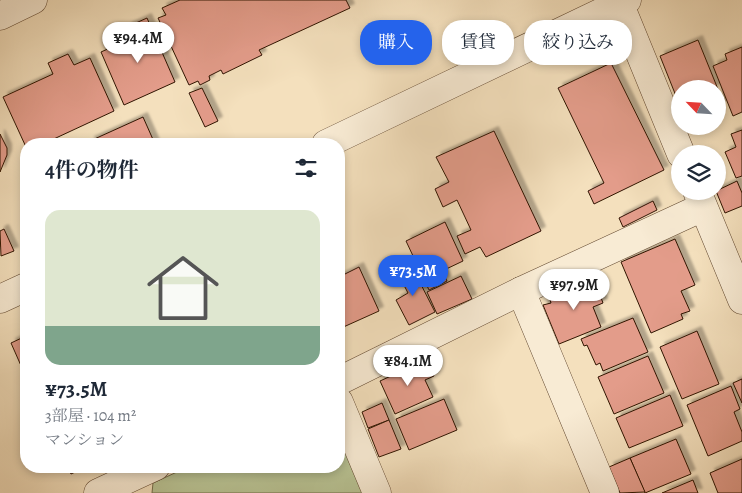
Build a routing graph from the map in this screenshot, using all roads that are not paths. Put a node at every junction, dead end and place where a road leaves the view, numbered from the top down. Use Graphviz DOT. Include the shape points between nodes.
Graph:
graph roads {
  1 [pos="33,0"];
  2 [pos="622,1"];
  3 [pos="0,16"];
  4 [pos="338,138"];
  5 [pos="678,145"];
  6 [pos="698,200"];
  7 [pos="700,200"];
  8 [pos="20,290"];
  9 [pos="521,291"];
  10 [pos="0,299"];
  11 [pos="742,300"];
  12 [pos="345,378"];
  13 [pos="345,416"];
  14 [pos="146,473"];
  15 [pos="127,487"];
  16 [pos="98,493"];
  17 [pos="377,493"];
  18 [pos="605,493"];
  1 -- 3 [label="street"];
  2 -- 4 [label="street"];
  2 -- 5 [label="street"];
  6 -- 9 [label="street"];
  7 -- 11 [label="street"];
  8 -- 10 [label="street"];
  9 -- 12 [label="street"];
  9 -- 18 [label="street"];
  13 -- 17 [label="street"];
  14 -- 15 [label="street"];
  15 -- 16 [label="street"];
}
